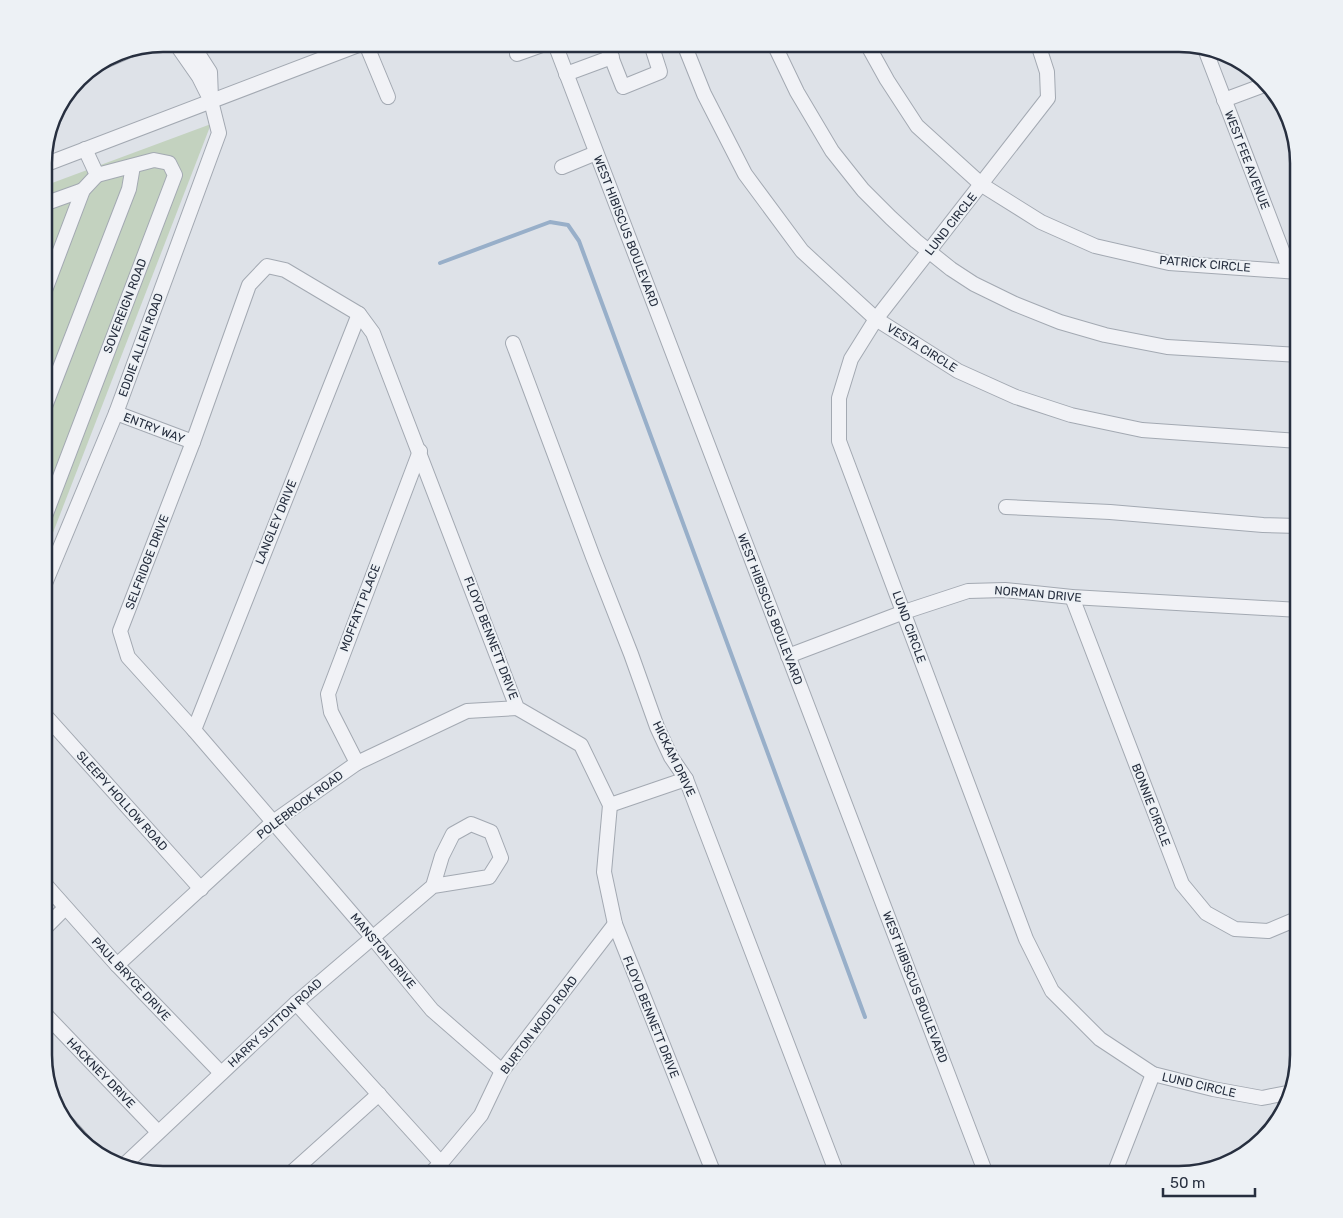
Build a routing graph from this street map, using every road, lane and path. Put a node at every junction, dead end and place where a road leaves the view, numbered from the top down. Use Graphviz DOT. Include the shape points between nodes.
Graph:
graph roads {
  1 [pos="182,53"];
  2 [pos="198,53"];
  3 [pos="337,53"];
  4 [pos="370,53"];
  5 [pos="558,53"];
  6 [pos="610,53"];
  7 [pos="654,53"];
  8 [pos="688,53"];
  9 [pos="778,53"];
  10 [pos="872,53"];
  11 [pos="1041,53"];
  12 [pos="1208,56"];
  13 [pos="612,58"];
  14 [pos="566,74"];
  15 [pos="1260,87"];
  16 [pos="388,97"];
  17 [pos="1224,100"];
  18 [pos="211,101"];
  19 [pos="86,149"];
  20 [pos="596,153"];
  21 [pos="53,162"];
  22 [pos="133,166"];
  23 [pos="562,166"];
  24 [pos="97,174"];
  25 [pos="982,185"];
  26 [pos="82,190"];
  27 [pos="53,201"];
  28 [pos="930,251"];
  29 [pos="53,254"];
  30 [pos="1290,263"];
  31 [pos="268,266"];
  32 [pos="1290,268"];
  33 [pos="358,314"];
  34 [pos="876,319"];
  35 [pos="513,343"];
  36 [pos="1290,354"];
  37 [pos="53,385"];
  38 [pos="116,413"];
  39 [pos="1290,440"];
  40 [pos="193,442"];
  41 [pos="420,451"];
  42 [pos="53,495"];
  43 [pos="1006,507"];
  44 [pos="1290,526"];
  45 [pos="53,564"];
  46 [pos="1072,597"];
  47 [pos="1290,609"];
  48 [pos="904,612"];
  49 [pos="788,656"];
  50 [pos="517,708"];
  51 [pos="53,724"];
  52 [pos="194,730"];
  53 [pos="357,763"];
  54 [pos="686,779"];
  55 [pos="610,805"];
  56 [pos="273,822"];
  57 [pos="433,886"];
  58 [pos="201,889"];
  59 [pos="53,894"];
  60 [pos="65,908"];
  61 [pos="53,920"];
  62 [pos="1290,922"];
  63 [pos="615,924"];
  64 [pos="372,937"];
  65 [pos="117,965"];
  66 [pos="296,1003"];
  67 [pos="53,1022"];
  68 [pos="502,1071"];
  69 [pos="221,1073"];
  70 [pos="1153,1074"];
  71 [pos="379,1094"];
  72 [pos="1283,1094"];
  73 [pos="158,1132"];
  74 [pos="129,1160"];
  75 [pos="441,1163"];
  76 [pos="299,1166"];
  77 [pos="438,1166"];
  78 [pos="711,1166"];
  79 [pos="834,1166"];
  80 [pos="983,1166"];
  81 [pos="1117,1166"];
  1 -- 18 [label="street"];
  2 -- 18 [label="street" via="210,72"];
  3 -- 18 [label="street"];
  4 -- 16 [label="street"];
  5 -- 14 [label="street, WEST HIBISCUS BOULEVARD"];
  6 -- 13 [label="street"];
  7 -- 13 [label="street" via="660,72 623,87"];
  8 -- 34 [label="street, VESTA CIRCLE" via="704,94 745,174 802,251"];
  9 -- 28 [label="street" via="832,151 863,190"];
  10 -- 25 [label="street, PATRICK CIRCLE" via="918,126"];
  11 -- 25 [label="street, LUND CIRCLE" via="1047,72 1048,98"];
  12 -- 17 [label="street, WEST FEE AVENUE"];
  13 -- 14 [label="street"];
  14 -- 20 [label="street, WEST HIBISCUS BOULEVARD"];
  15 -- 17 [label="street"];
  17 -- 30 [label="street, WEST FEE AVENUE"];
  18 -- 19 [label="street"];
  18 -- 38 [label="street, EDDIE ALLEN ROAD" via="219,133"];
  19 -- 21 [label="street"];
  19 -- 24 [label="street"];
  20 -- 23 [label="street"];
  20 -- 49 [label="street, WEST HIBISCUS BOULEVARD"];
  22 -- 24 [label="street, SOVEREIGN ROAD"];
  22 -- 37 [label="street" via="129,189"];
  22 -- 42 [label="street, SOVEREIGN ROAD" via="154,160 169,164 175,175"];
  24 -- 26 [label="street"];
  25 -- 28 [label="street, LUND CIRCLE"];
  25 -- 32 [label="street, PATRICK CIRCLE" via="1040,222 1095,246 1170,263"];
  26 -- 27 [label="street"];
  26 -- 29 [label="street"];
  28 -- 34 [label="street, LUND CIRCLE"];
  28 -- 36 [label="street" via="974,284 1015,304 1096,333 1167,347"];
  31 -- 33 [label="street, FLOYD BENNETT DRIVE" via="285,270"];
  31 -- 40 [label="street, SELFRIDGE DRIVE" via="250,285"];
  33 -- 41 [label="street, FLOYD BENNETT DRIVE" via="374,333"];
  33 -- 52 [label="street, LANGLEY DRIVE"];
  34 -- 39 [label="street, VESTA CIRCLE" via="958,371 1016,397 1071,415 1142,430"];
  34 -- 48 [label="street, LUND CIRCLE" via="851,359 839,398 839,440"];
  35 -- 54 [label="street, HICKAM DRIVE" via="657,727"];
  38 -- 40 [label="street, ENTRY WAY"];
  38 -- 45 [label="street, EDDIE ALLEN ROAD"];
  40 -- 52 [label="street, SELFRIDGE DRIVE" via="120,631 128,657"];
  41 -- 50 [label="street, FLOYD BENNETT DRIVE"];
  41 -- 53 [label="street, MOFFATT PLACE" via="328,694 331,712"];
  43 -- 44 [label="street"];
  46 -- 47 [label="street, NORMAN DRIVE"];
  46 -- 48 [label="street, NORMAN DRIVE" via="1005,590 968,591"];
  46 -- 62 [label="street, BONNIE CIRCLE" via="1182,884 1206,913 1235,929 1268,931"];
  48 -- 49 [label="street, NORMAN DRIVE"];
  48 -- 70 [label="street, LUND CIRCLE" via="1026,939 1052,991 1100,1039"];
  49 -- 80 [label="street, WEST HIBISCUS BOULEVARD"];
  50 -- 53 [label="street, POLEBROOK ROAD" via="467,711"];
  50 -- 55 [label="street, FLOYD BENNETT DRIVE" via="581,745"];
  51 -- 58 [label="street, SLEEPY HOLLOW ROAD"];
  52 -- 56 [label="street, SELFRIDGE DRIVE"];
  53 -- 56 [label="street, POLEBROOK ROAD"];
  54 -- 55 [label="street"];
  54 -- 79 [label="street, HICKAM DRIVE"];
  55 -- 63 [label="street, FLOYD BENNETT DRIVE" via="604,872"];
  56 -- 58 [label="street, POLEBROOK ROAD"];
  56 -- 64 [label="street, MANSTON DRIVE"];
  57 -- 57 [label="street" via="490,877 501,858 491,832 471,824 453,834"];
  57 -- 64 [label="street, HARRY SUTTON ROAD"];
  58 -- 65 [label="street, POLEBROOK ROAD"];
  59 -- 60 [label="street, PAUL BRYCE DRIVE"];
  60 -- 61 [label="street"];
  60 -- 65 [label="street, PAUL BRYCE DRIVE"];
  63 -- 68 [label="street, BURTON WOOD ROAD"];
  63 -- 78 [label="street, FLOYD BENNETT DRIVE"];
  64 -- 66 [label="street, HARRY SUTTON ROAD"];
  64 -- 68 [label="street, MANSTON DRIVE" via="432,1010"];
  65 -- 69 [label="street, PAUL BRYCE DRIVE"];
  66 -- 69 [label="street, HARRY SUTTON ROAD"];
  66 -- 71 [label="street"];
  67 -- 73 [label="street, HACKNEY DRIVE"];
  68 -- 75 [label="street, BURTON WOOD ROAD" via="481,1115"];
  69 -- 73 [label="street, HARRY SUTTON ROAD"];
  70 -- 72 [label="street, LUND CIRCLE" via="1262,1098"];
  70 -- 81 [label="street"];
  71 -- 75 [label="street"];
  71 -- 76 [label="street"];
  73 -- 74 [label="street, HARRY SUTTON ROAD"];
  75 -- 77 [label="street, BURTON WOOD ROAD"];
}
